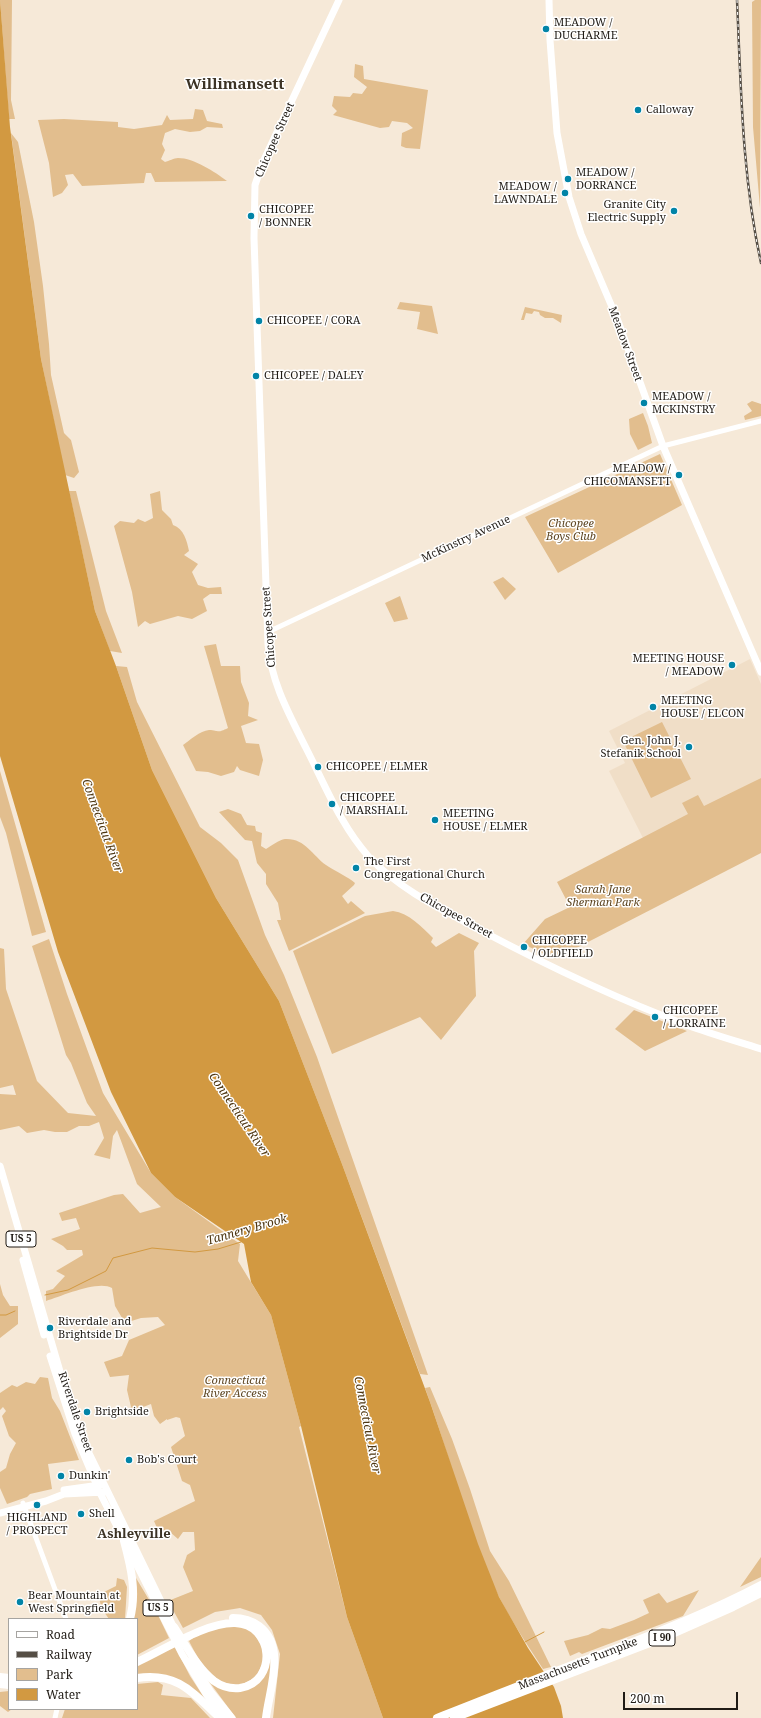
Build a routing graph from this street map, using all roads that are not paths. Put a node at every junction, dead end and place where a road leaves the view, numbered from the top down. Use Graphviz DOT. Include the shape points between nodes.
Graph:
graph roads {
  1 [pos="340,0"];
  2 [pos="548,0"];
  3 [pos="761,421"];
  4 [pos="663,446"];
  5 [pos="268,632"];
  6 [pos="761,672"];
  7 [pos="761,1049"];
  8 [pos="0,1166"];
  9 [pos="0,1183"];
  10 [pos="40,1313"];
  11 [pos="100,1487"];
  12 [pos="24,1505"];
  13 [pos="0,1510"];
  14 [pos="0,1513"];
  15 [pos="124,1541"];
  16 [pos="761,1585"];
  17 [pos="761,1593"];
  18 [pos="738,1601"];
  19 [pos="66,1618"];
  20 [pos="130,1618"];
  21 [pos="174,1627"];
  22 [pos="192,1633"];
  23 [pos="166,1646"];
  24 [pos="138,1658"];
  25 [pos="138,1661"];
  26 [pos="585,1663"];
  27 [pos="138,1678"];
  28 [pos="220,1718"];
  29 [pos="224,1718"];
  30 [pos="232,1718"];
  31 [pos="266,1718"];
  32 [pos="437,1718"];
  33 [pos="454,1718"];
  1 -- 5 [label="main road, Chicopee Street" via="264,162 254,190"];
  2 -- 4 [label="main road, Meadow Street" via="557,133 569,196 581,234 619,323"];
  3 -- 4 [label="street"];
  4 -- 5 [label="street, McKinstry Avenue"];
  4 -- 6 [label="main road, Meadow Street"];
  5 -- 7 [label="main road, Chicopee Street" via="272,672 294,725 347,827 364,851 390,877 471,925 616,996 688,1025"];
  8 -- 10 [label="main road, US 5"];
  9 -- 10 [label="main road, US 5"];
  10 -- 11 [label="main road, Riverdale Street / US 5"];
  11 -- 12 [label="main road"];
  11 -- 15 [label="main road, Riverdale Street / US 5"];
  11 -- 21 [label="main road, US 5" via="108,1492"];
  12 -- 13 [label="main road"];
  12 -- 14 [label="main road"];
  12 -- 19 [label="street"];
  15 -- 20 [label="highway" via="133,1583"];
  15 -- 29 [label="main road, Riverdale Street / US 5" via="182,1654"];
  16 -- 18 [label="highway, Massachusetts Turnpike / I 90"];
  17 -- 18 [label="highway, Massachusetts Turnpike / I 90"];
  18 -- 26 [label="highway, Massachusetts Turnpike / I 90"];
  21 -- 22 [label="highway" via="204,1670 220,1685 236,1688 248,1686 257,1680 265,1669 265,1644 251,1627 229,1623"];
  21 -- 30 [label="main road, US 5" via="201,1676"];
  22 -- 23 [label="highway"];
  22 -- 31 [label="highway" via="215,1621 235,1618 249,1620 264,1630 271,1643 274,1660"];
  23 -- 24 [label="highway"];
  23 -- 25 [label="highway"];
  26 -- 32 [label="highway, Massachusetts Turnpike / I 90"];
  26 -- 33 [label="highway, Massachusetts Turnpike / I 90"];
  27 -- 28 [label="highway" via="158,1676 178,1682 193,1692"];
}
